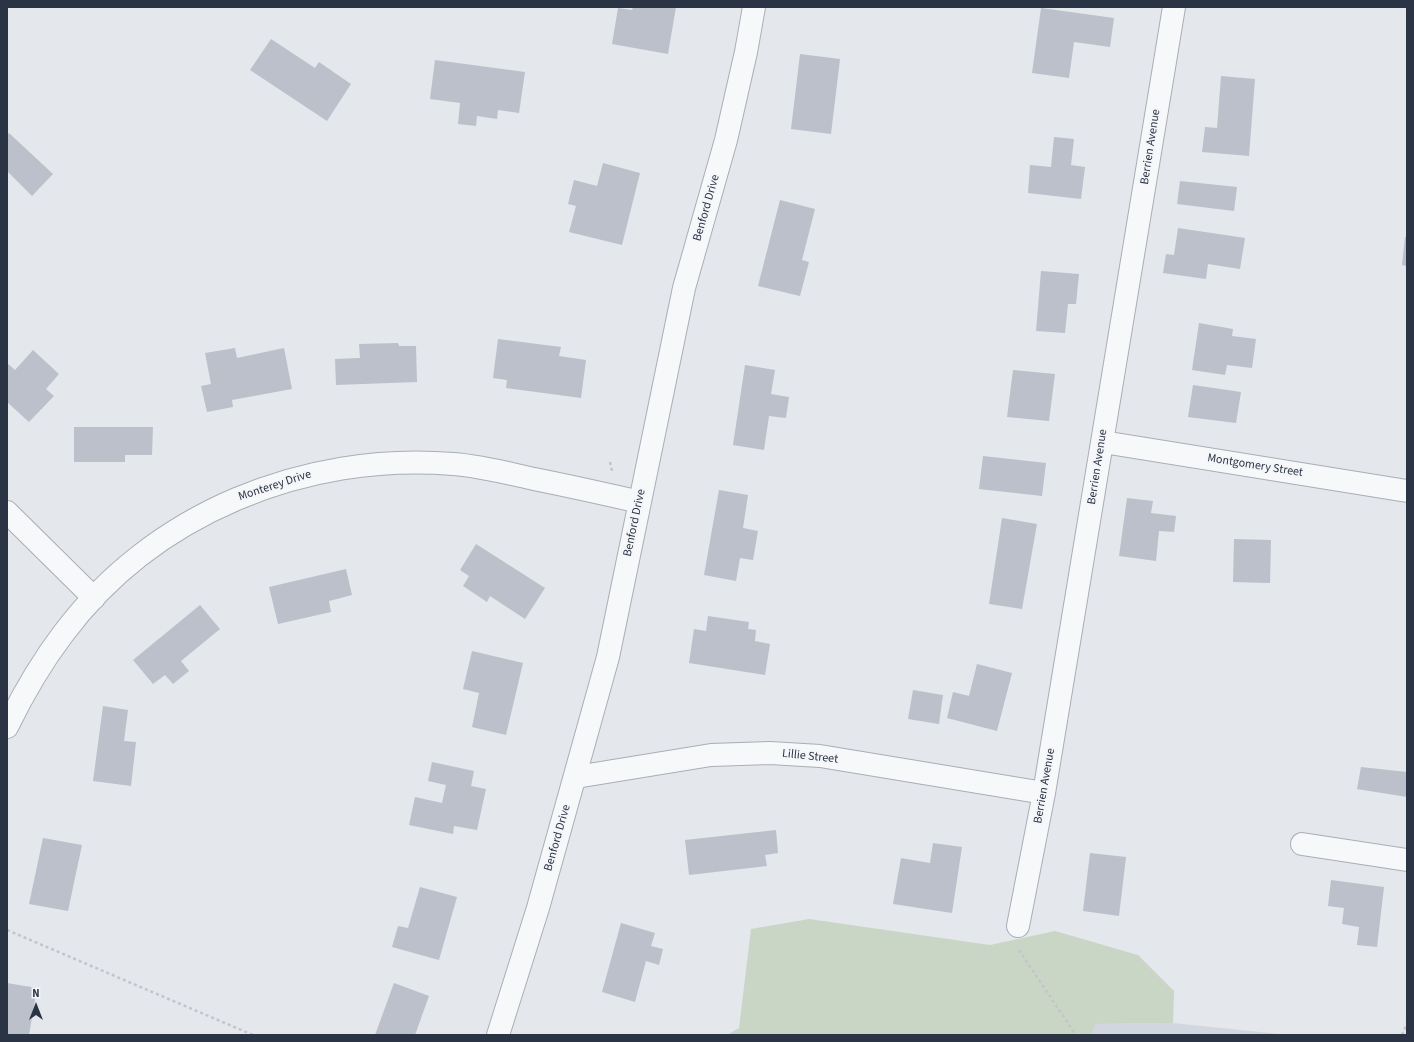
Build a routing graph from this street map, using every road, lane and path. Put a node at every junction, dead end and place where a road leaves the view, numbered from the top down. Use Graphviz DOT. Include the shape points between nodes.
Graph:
graph roads {
  1 [pos="754,7"];
  2 [pos="1174,7"];
  3 [pos="1103,442"];
  4 [pos="1407,491"];
  5 [pos="640,502"];
  6 [pos="7,512"];
  7 [pos="94,598"];
  8 [pos="7,726"];
  9 [pos="576,776"];
  10 [pos="1044,793"];
  11 [pos="1302,844"];
  12 [pos="1407,860"];
  13 [pos="1018,926"];
  14 [pos="7,930"];
  15 [pos="1407,1023"];
  16 [pos="253,1035"];
  17 [pos="498,1035"];
  18 [pos="1073,1035"];
  19 [pos="1402,1035"];
  1 -- 5 [label="street, Benford Drive" via="726,140 684,288"];
  2 -- 3 [label="street, Berrien Avenue"];
  3 -- 4 [label="street, Montgomery Street"];
  3 -- 10 [label="street, Berrien Avenue"];
  5 -- 7 [label="street, Monterey Drive" via="488,468 400,462 347,466 302,476 258,490 216,508 169,534 126,567"];
  5 -- 9 [label="street, Benford Drive" via="608,656"];
  6 -- 7 [label="street"];
  7 -- 8 [label="street, Monterey Drive" via="59,639 30,682"];
  9 -- 10 [label="street, Lillie Street" via="711,755 770,753 820,756"];
  9 -- 17 [label="street, Benford Drive"];
  10 -- 13 [label="street, Berrien Avenue"];
  11 -- 12 [label="street"];
  13 -- 18 [label="path" via="1016,946 1073,1031"];
  14 -- 16 [label="path"];
  15 -- 19 [label="path"];
}
